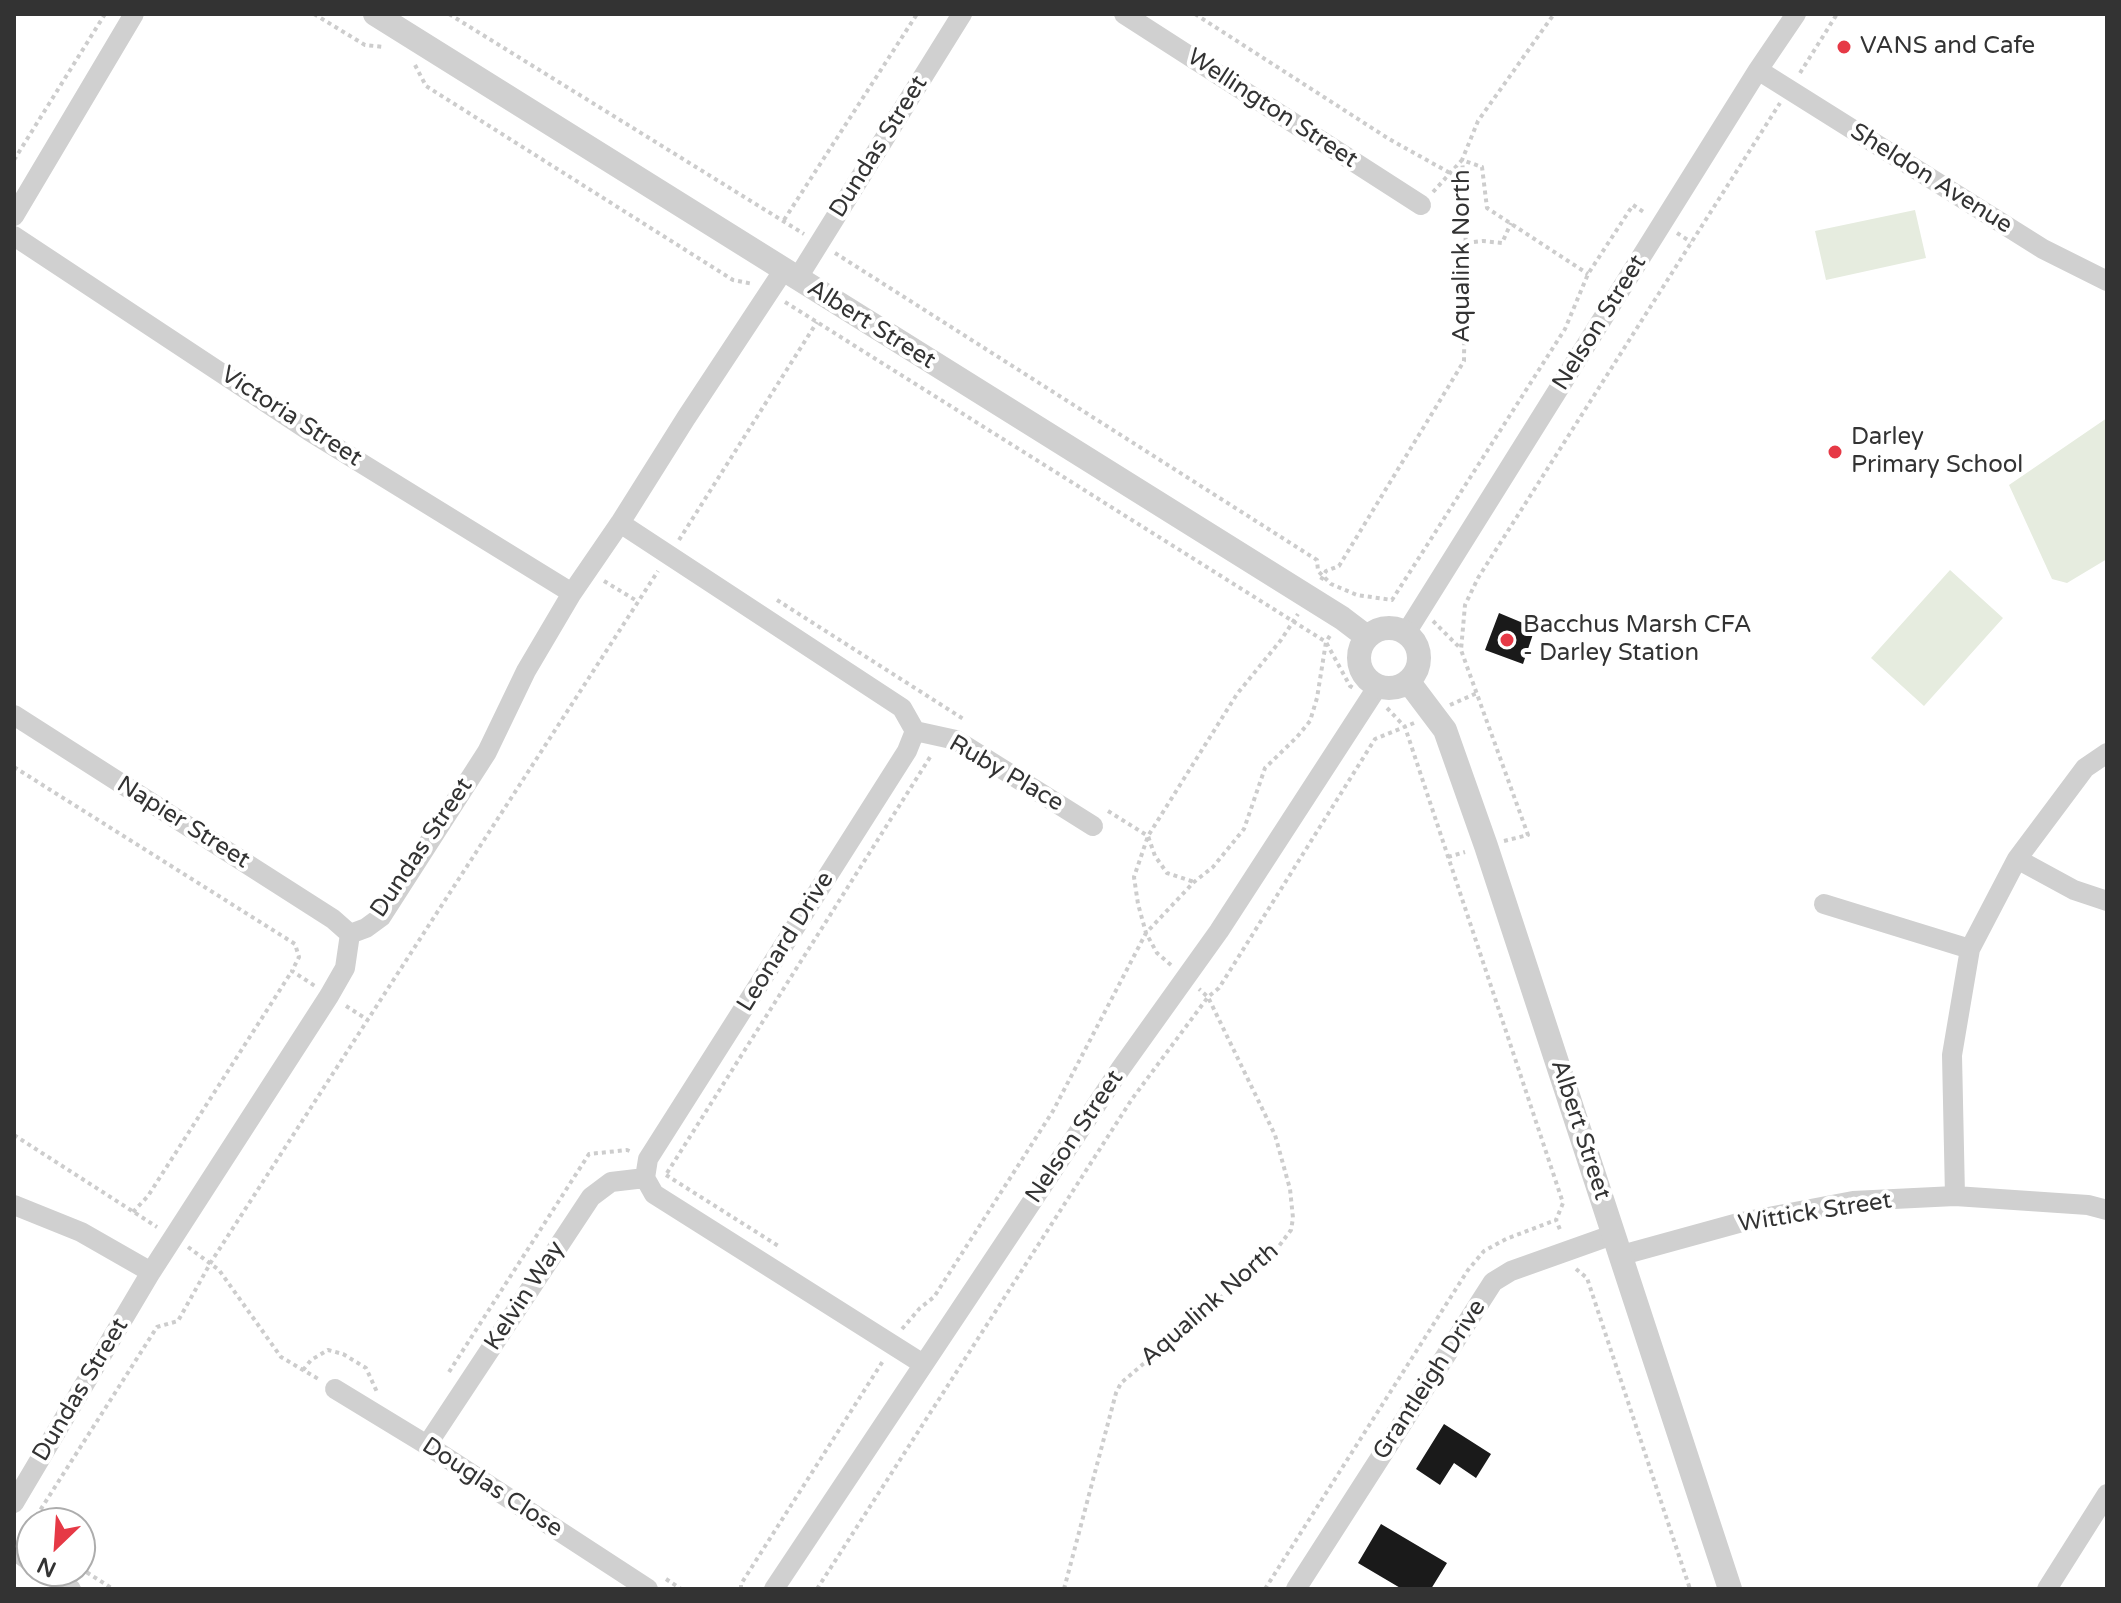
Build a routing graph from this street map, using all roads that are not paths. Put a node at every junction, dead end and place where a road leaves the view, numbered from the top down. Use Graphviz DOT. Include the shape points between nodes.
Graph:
graph roads {
  1 [pos="134,14"];
  2 [pos="375,14"];
  3 [pos="962,14"];
  4 [pos="1124,14"];
  5 [pos="1796,14"];
  6 [pos="1758,70"];
  7 [pos="1421,205"];
  8 [pos="14,216"];
  9 [pos="14,236"];
  10 [pos="790,275"];
  11 [pos="2107,281"];
  12 [pos="620,523"];
  13 [pos="572,593"];
  14 [pos="1406,633"];
  15 [pos="1367,637"];
  16 [pos="1408,681"];
  17 [pos="1374,692"];
  18 [pos="14,715"];
  19 [pos="915,731"];
  20 [pos="2107,753"];
  21 [pos="1093,826"];
  22 [pos="2017,859"];
  23 [pos="2107,901"];
  24 [pos="1824,904"];
  25 [pos="350,934"];
  26 [pos="1970,949"];
  27 [pos="647,1169"];
  28 [pos="1955,1196"];
  29 [pos="14,1205"];
  30 [pos="2107,1210"];
  31 [pos="1618,1245"];
  32 [pos="151,1272"];
  33 [pos="923,1364"];
  34 [pos="335,1389"];
  35 [pos="427,1445"];
  36 [pos="2107,1494"];
  37 [pos="14,1503"];
  38 [pos="648,1589"];
  39 [pos="774,1589"];
  40 [pos="1296,1589"];
  41 [pos="1730,1589"];
  42 [pos="2047,1589"];
  1 -- 8 [label="street"];
  2 -- 10 [label="street, Albert Street"];
  3 -- 10 [label="street, Dundas Street" via="819,243"];
  4 -- 7 [label="street, Wellington Street"];
  5 -- 6 [label="street, Nelson Street"];
  6 -- 11 [label="street, Sheldon Avenue" via="2043,249"];
  6 -- 14 [label="street, Nelson Street"];
  9 -- 13 [label="street, Victoria Street" via="309,431"];
  10 -- 12 [label="street, Dundas Street" via="768,292"];
  10 -- 15 [label="street, Albert Street"];
  12 -- 13 [label="street, Dundas Street"];
  12 -- 19 [label="street" via="902,708"];
  13 -- 25 [label="street, Dundas Street" via="487,752 381,917"];
  14 -- 15 [label="street" via="1385,628"];
  14 -- 16 [label="street" via="1419,655"];
  15 -- 17 [label="street" via="1359,665"];
  16 -- 17 [label="street"];
  16 -- 31 [label="street, Albert Street" via="1445,730"];
  17 -- 33 [label="street, Nelson Street" via="1219,931"];
  18 -- 25 [label="street, Napier Street"];
  19 -- 21 [label="street, Ruby Place" via="956,740"];
  19 -- 27 [label="street, Leonard Drive"];
  20 -- 22 [label="street" via="2085,768"];
  22 -- 23 [label="street"];
  22 -- 26 [label="street"];
  24 -- 26 [label="street"];
  25 -- 32 [label="street, Dundas Street" via="345,968 329,996"];
  26 -- 28 [label="street" via="1952,1055"];
  27 -- 33 [label="street" via="654,1194"];
  27 -- 35 [label="street, Kelvin Way" via="611,1182 591,1197"];
  28 -- 30 [label="street, Wittick Street"];
  28 -- 31 [label="street, Wittick Street" via="1853,1201"];
  29 -- 32 [label="street" via="81,1232"];
  31 -- 40 [label="street, Grantleigh Drive" via="1568,1251 1493,1282"];
  31 -- 41 [label="street, Albert Street"];
  32 -- 37 [label="street, Dundas Street"];
  33 -- 39 [label="street, Nelson Street"];
  34 -- 35 [label="street, Douglas Close"];
  35 -- 38 [label="street, Douglas Close"];
  36 -- 42 [label="street"];
}
